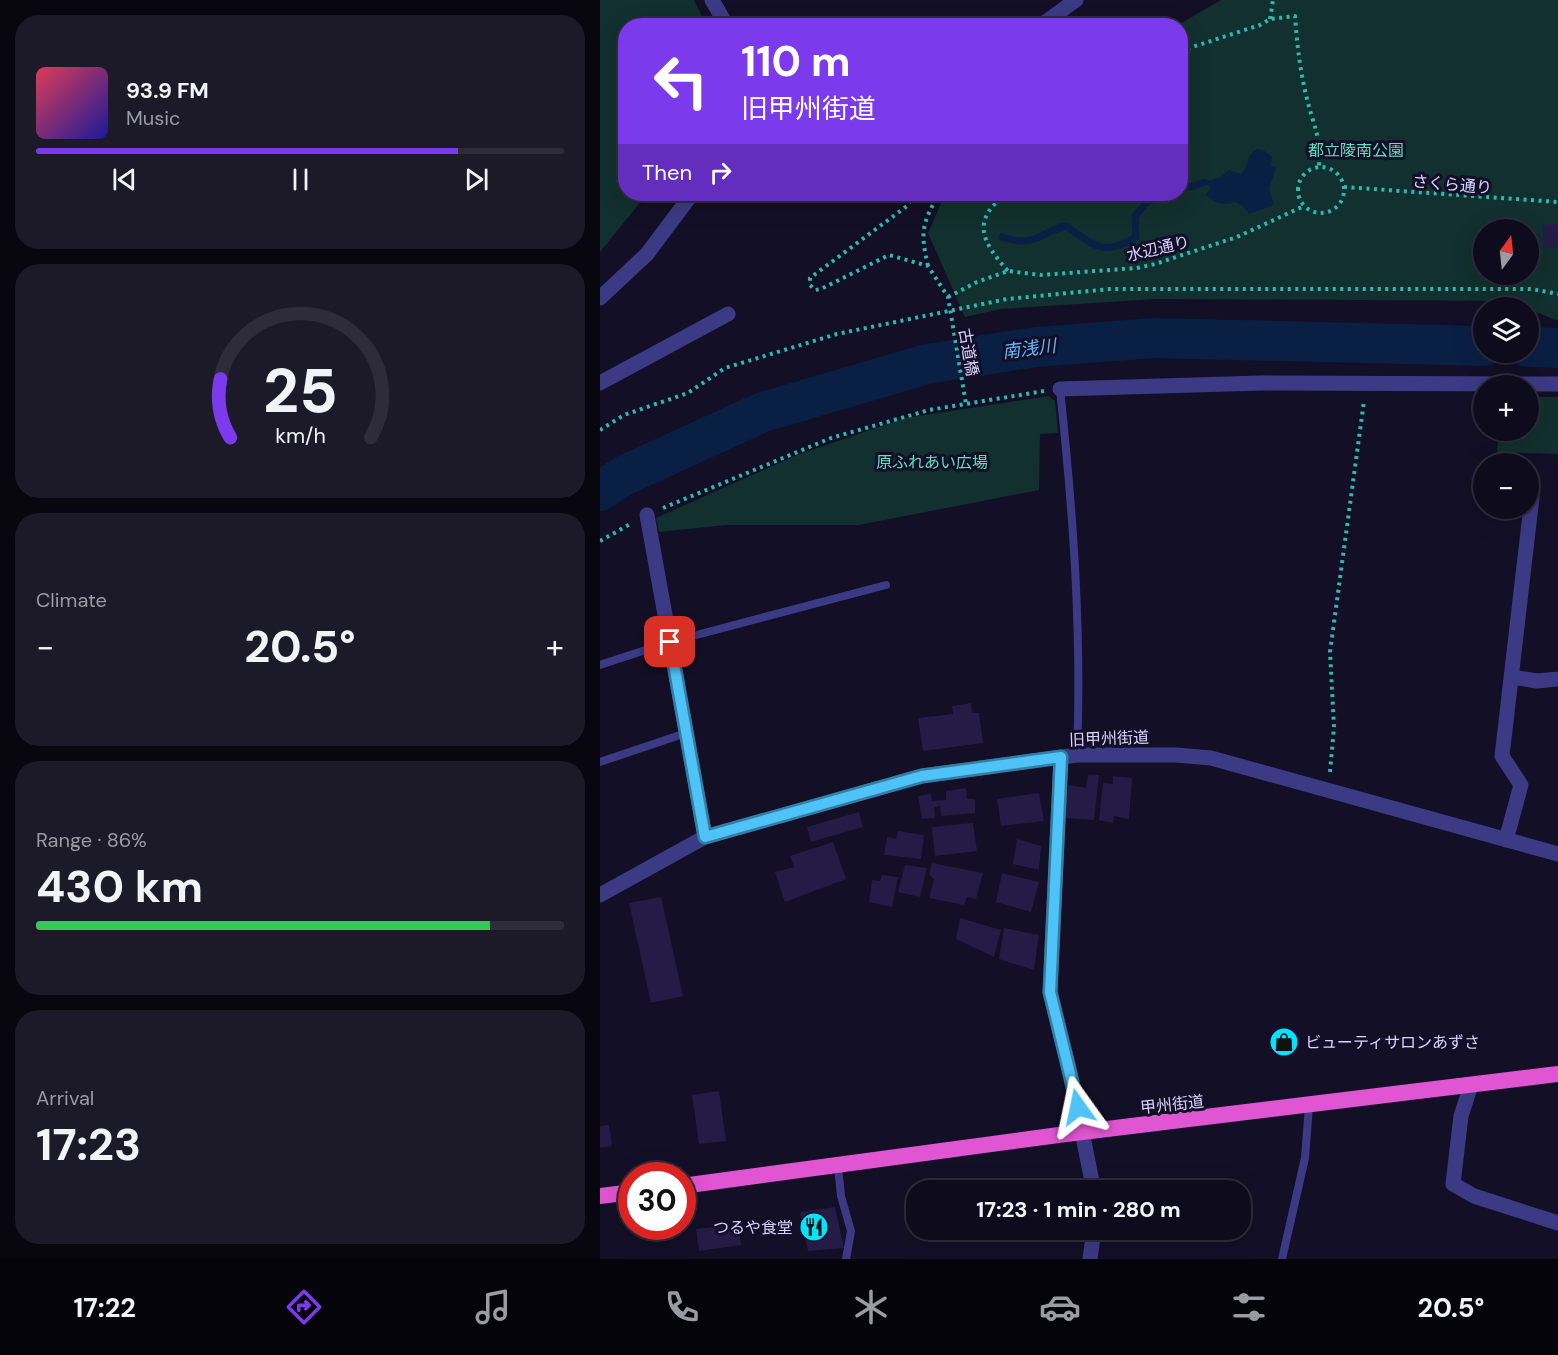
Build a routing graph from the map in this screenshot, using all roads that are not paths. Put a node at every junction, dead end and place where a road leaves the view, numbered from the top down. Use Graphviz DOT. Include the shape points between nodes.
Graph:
graph roads {
  1 [pos="712,0"];
  2 [pos="1076,0"];
  3 [pos="722,18"];
  4 [pos="1051,18"];
  5 [pos="687,201"];
  6 [pos="600,298"];
  7 [pos="728,314"];
  8 [pos="600,383"];
  9 [pos="1558,384"];
  10 [pos="1060,389"];
  11 [pos="647,515"];
  12 [pos="1530,519"];
  13 [pos="886,585"];
  14 [pos="670,642"];
  15 [pos="600,665"];
  16 [pos="1512,677"];
  17 [pos="1558,679"];
  18 [pos="686,733"];
  19 [pos="1069,756"];
  20 [pos="600,762"];
  21 [pos="705,837"];
  22 [pos="1506,840"];
  23 [pos="1558,854"];
  24 [pos="600,895"];
  25 [pos="1558,1074"];
  26 [pos="1471,1085"];
  27 [pos="1309,1106"];
  28 [pos="1083,1132"];
  29 [pos="838,1167"];
  30 [pos="1092,1180"];
  31 [pos="696,1184"];
  32 [pos="618,1194"];
  33 [pos="600,1196"];
  34 [pos="1558,1223"];
  35 [pos="1093,1240"];
  36 [pos="846,1259"];
  37 [pos="1090,1259"];
  38 [pos="1282,1259"];
  1 -- 3 [label="street"];
  2 -- 4 [label="street"];
  5 -- 6 [label="street" via="647,254"];
  7 -- 8 [label="street"];
  9 -- 10 [label="street" via="1173,384"];
  10 -- 19 [label="lane" via="1078,595 1080,678"];
  11 -- 14 [label="street"];
  12 -- 16 [label="street"];
  13 -- 14 [label="lane"];
  14 -- 15 [label="lane"];
  14 -- 18 [label="street"];
  16 -- 17 [label="street"];
  16 -- 22 [label="street" via="1502,756 1521,785"];
  18 -- 20 [label="lane"];
  18 -- 21 [label="street"];
  19 -- 21 [label="street, 旧甲州街道" via="922,776"];
  19 -- 22 [label="street, 旧甲州街道" via="1211,758"];
  19 -- 28 [label="street" via="1050,992"];
  21 -- 24 [label="street, 旧甲州街道"];
  22 -- 23 [label="street, 旧甲州街道"];
  25 -- 26 [label="highway, 甲州街道"];
  26 -- 27 [label="highway, 甲州街道"];
  26 -- 34 [label="street" via="1461,1116 1453,1184 1474,1196"];
  27 -- 28 [label="highway, 甲州街道"];
  27 -- 38 [label="lane" via="1305,1158"];
  28 -- 29 [label="highway, 甲州街道"];
  28 -- 30 [label="street"];
  29 -- 31 [label="highway, 甲州街道"];
  29 -- 36 [label="lane" via="851,1231"];
  32 -- 33 [label="highway"];
  35 -- 37 [label="street"];
}
